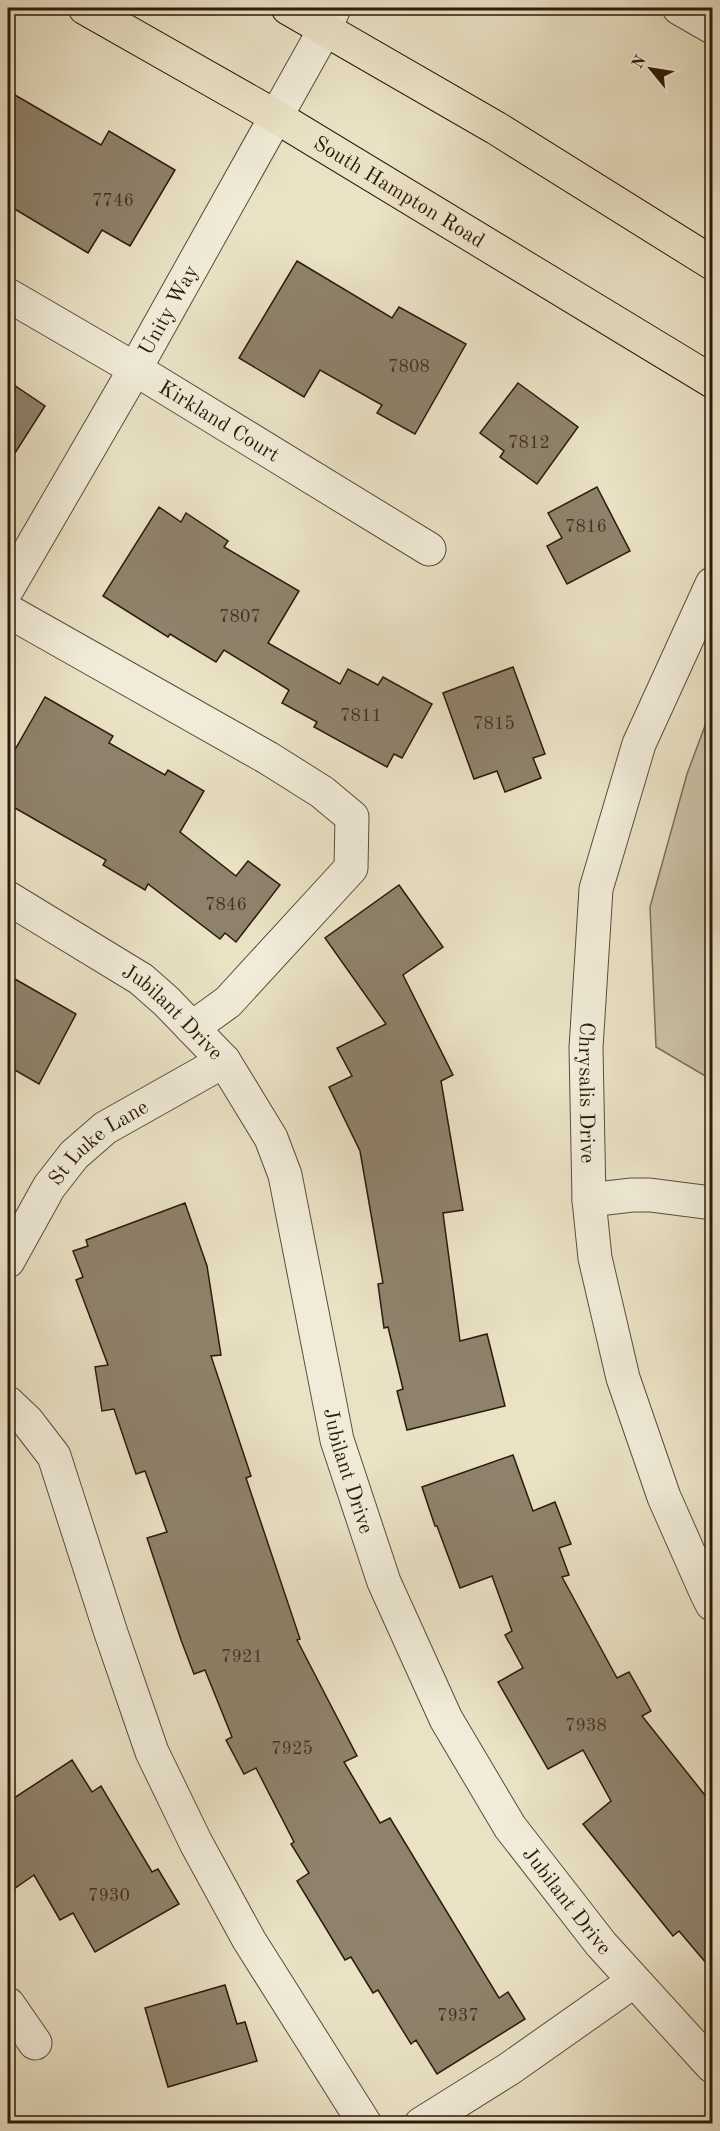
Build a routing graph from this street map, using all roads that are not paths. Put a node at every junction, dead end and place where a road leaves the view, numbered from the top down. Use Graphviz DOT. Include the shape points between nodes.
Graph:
graph roads {
  1 [pos="85,8"];
  2 [pos="288,8"];
  3 [pos="679,8"];
  4 [pos="329,18"];
  5 [pos="712,27"];
  6 [pos="275,116"];
  7 [pos="712,263"];
  8 [pos="8,295"];
  9 [pos="135,369"];
  10 [pos="712,381"];
  11 [pos="429,549"];
  12 [pos="712,584"];
  13 [pos="8,588"];
  14 [pos="8,611"];
  15 [pos="8,897"];
  16 [pos="192,1028"];
  17 [pos="224,1061"];
  18 [pos="589,1200"];
  19 [pos="712,1203"];
  20 [pos="8,1261"];
  21 [pos="8,1403"];
  22 [pos="712,1604"];
  23 [pos="634,1981"];
  24 [pos="8,2004"];
  25 [pos="35,2043"];
  26 [pos="712,2066"];
  27 [pos="365,2124"];
  28 [pos="421,2124"];
  1 -- 6 [label="main road, South Hampton Road"];
  2 -- 4 [label="main road"];
  3 -- 5 [label="street"];
  4 -- 6 [label="street, Unity Way"];
  4 -- 7 [label="main road"];
  6 -- 9 [label="street, Unity Way"];
  6 -- 10 [label="main road, South Hampton Road"];
  8 -- 9 [label="street, Kirkland Court"];
  9 -- 11 [label="street, Kirkland Court"];
  9 -- 13 [label="street, Unity Way"];
  12 -- 18 [label="street, Chrysalis Drive" via="639,744 596,889 586,1048"];
  14 -- 16 [label="street" via="268,758 322,792 352,817 351,868 228,1002"];
  15 -- 16 [label="street, Jubilant Drive" via="141,979"];
  16 -- 17 [label="street, Jubilant Drive"];
  17 -- 20 [label="street, St Luke Lane" via="105,1128 75,1155 49,1187"];
  17 -- 23 [label="street, Jubilant Drive" via="271,1138 285,1175 337,1440 384,1582 446,1719 510,1827"];
  18 -- 19 [label="street" via="650,1195"];
  18 -- 22 [label="street, Chrysalis Drive" via="595,1258 623,1378 664,1497"];
  21 -- 27 [label="street" via="54,1456 152,1752 196,1843 249,1940"];
  23 -- 26 [label="street, Jubilant Drive"];
  23 -- 28 [label="street"];
  24 -- 25 [label="street"];
}
